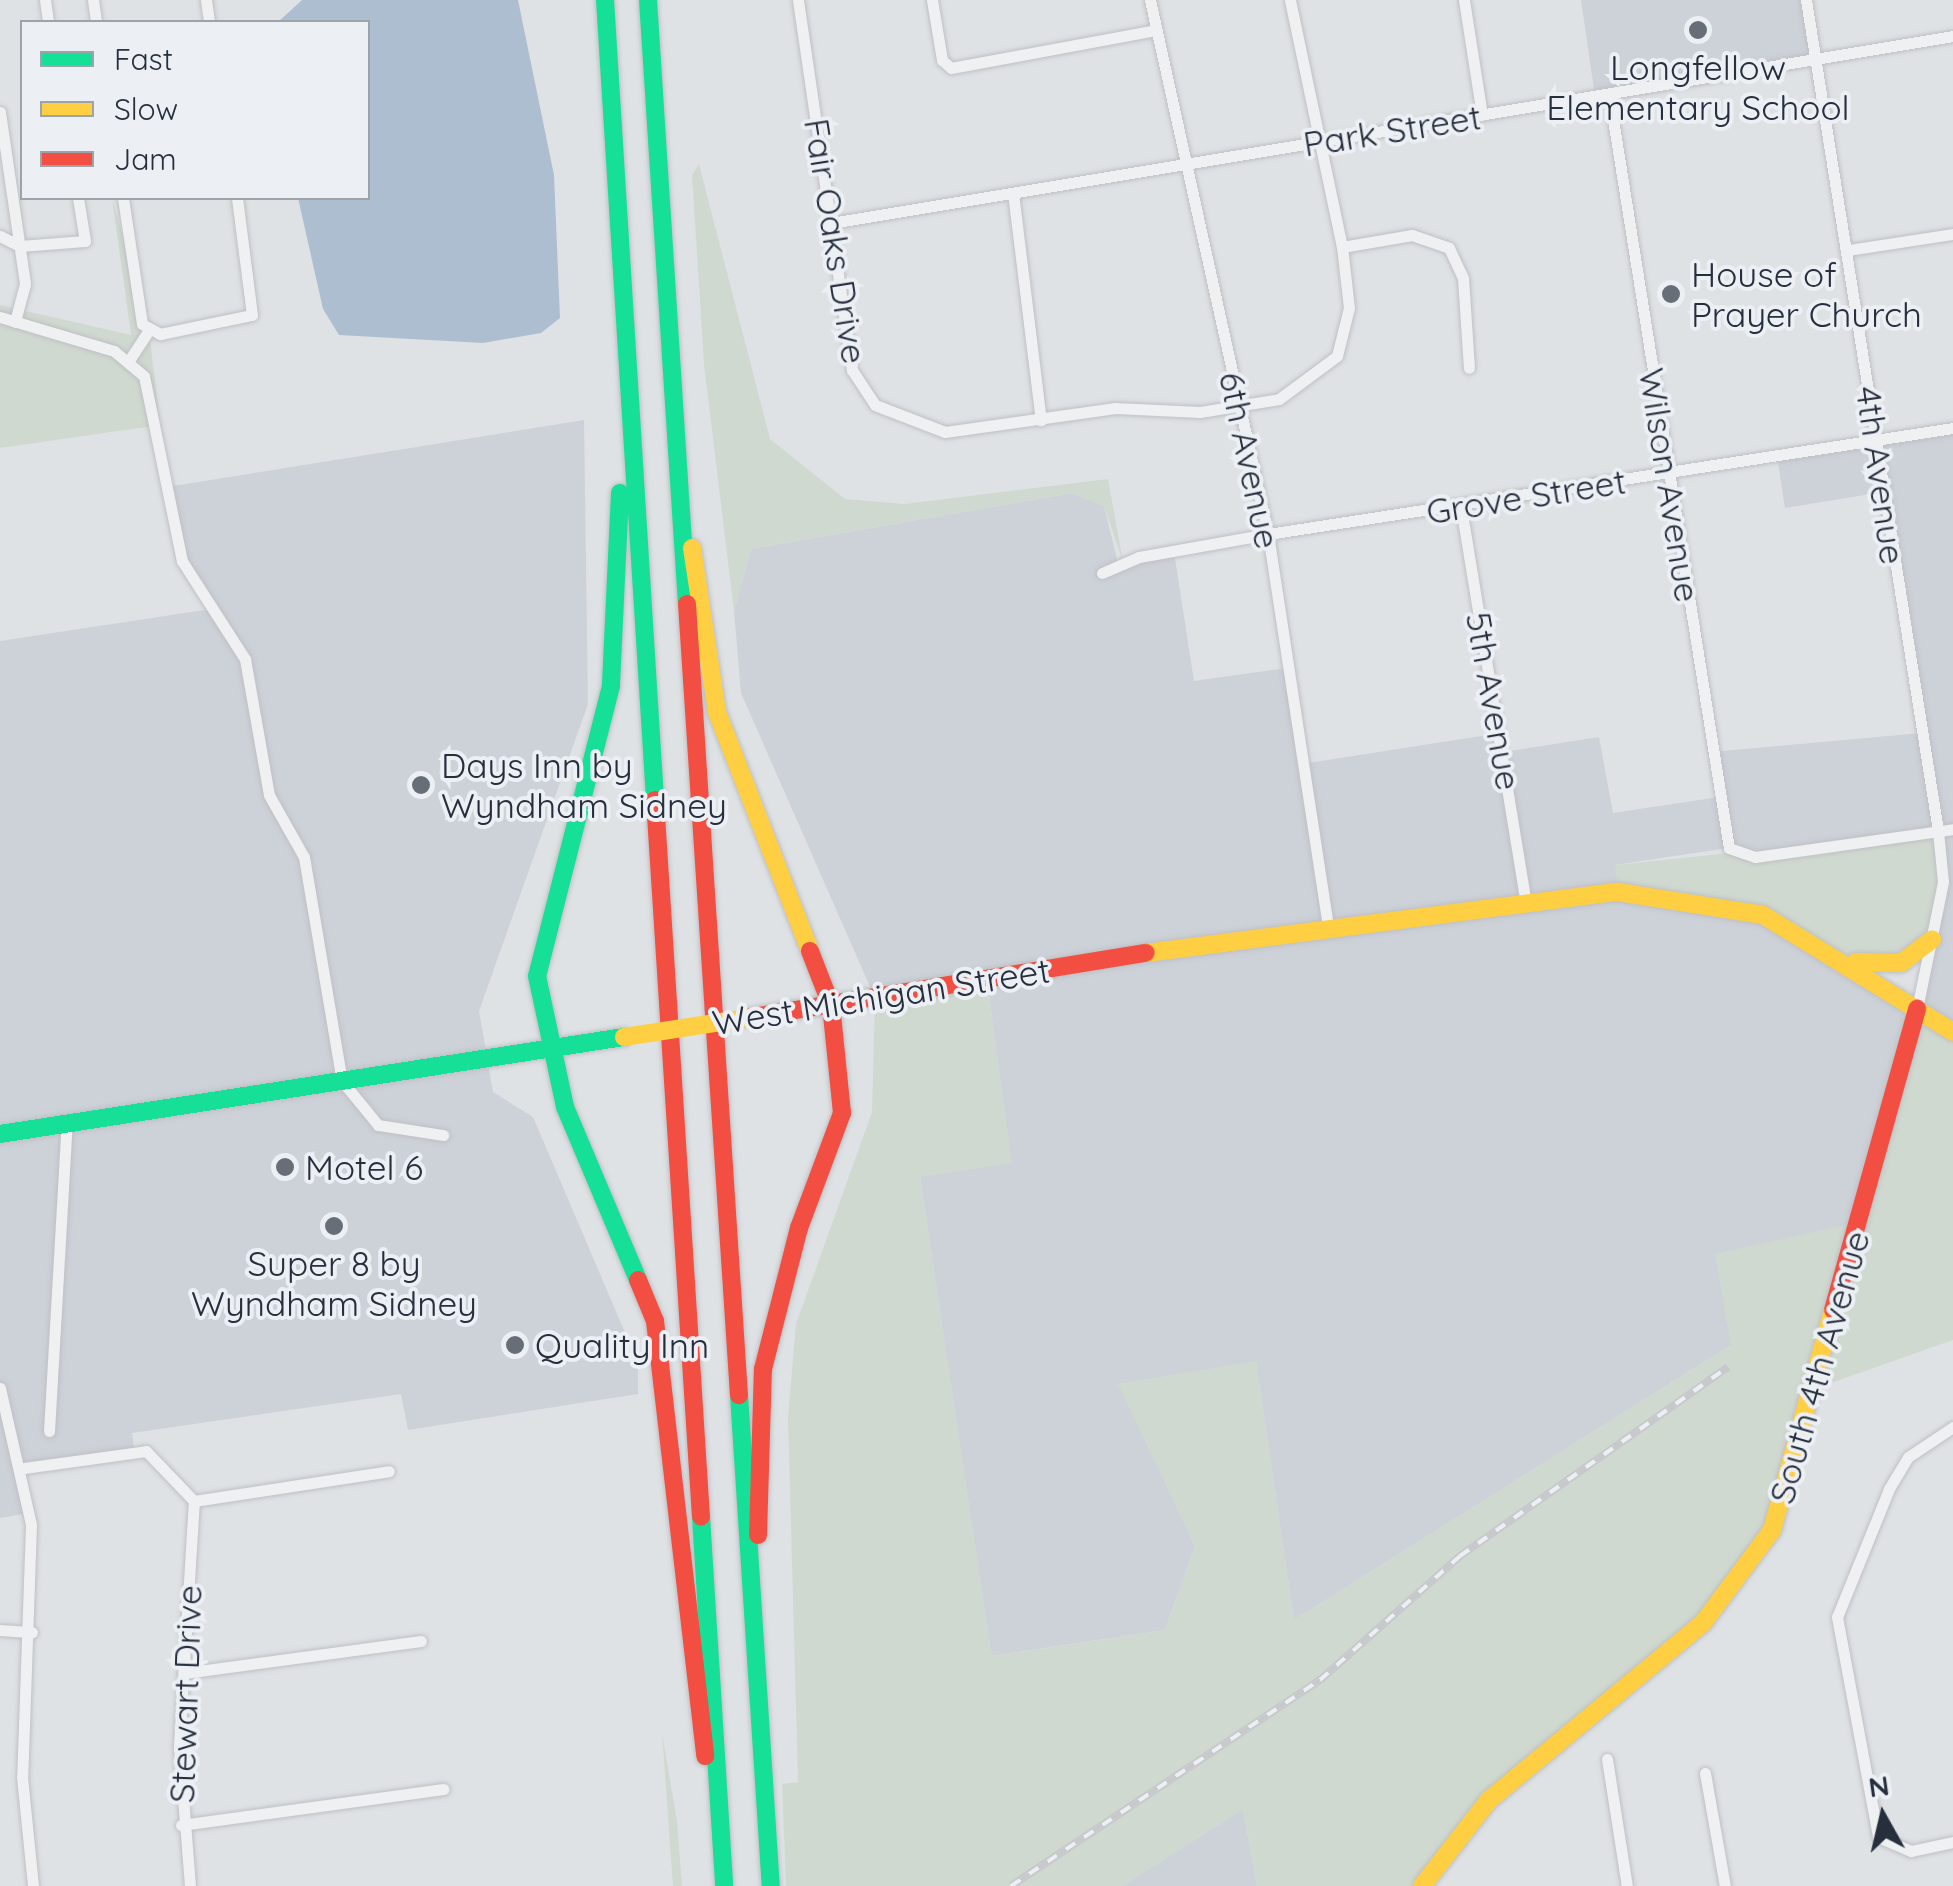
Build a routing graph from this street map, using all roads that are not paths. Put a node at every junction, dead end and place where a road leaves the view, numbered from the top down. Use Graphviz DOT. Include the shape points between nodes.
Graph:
graph roads {
  1 [pos="605,0"];
  2 [pos="648,0"];
  3 [pos="798,0"];
  4 [pos="932,0"];
  5 [pos="1150,0"];
  6 [pos="1290,0"];
  7 [pos="1464,0"];
  8 [pos="1806,0"];
  9 [pos="1156,30"];
  10 [pos="1953,36"];
  11 [pos="1816,59"];
  12 [pos="1609,94"];
  13 [pos="0,112"];
  14 [pos="1482,115"];
  15 [pos="1321,141"];
  16 [pos="1183,164"];
  17 [pos="1012,192"];
  18 [pos="78,200"];
  19 [pos="122,200"];
  20 [pos="237,200"];
  21 [pos="831,223"];
  22 [pos="1953,234"];
  23 [pos="0,236"];
  24 [pos="20,246"];
  25 [pos="1342,246"];
  26 [pos="1848,250"];
  27 [pos="0,317"];
  28 [pos="15,322"];
  29 [pos="149,330"];
  30 [pos="130,358"];
  31 [pos="626,365"];
  32 [pos="1469,368"];
  33 [pos="1240,405"];
  34 [pos="672,417"];
  35 [pos="1042,420"];
  36 [pos="1953,428"];
  37 [pos="1876,440"];
  38 [pos="1668,474"];
  39 [pos="1461,507"];
  40 [pos="1268,534"];
  41 [pos="1102,574"];
  42 [pos="1953,828"];
  43 [pos="1938,831"];
  44 [pos="1525,896"];
  45 [pos="1328,924"];
  46 [pos="1932,940"];
  47 [pos="1850,961"];
  48 [pos="830,1005"];
  49 [pos="1917,1009"];
  50 [pos="1953,1032"];
  51 [pos="550,1048"];
  52 [pos="342,1081"];
  53 [pos="67,1123"];
  54 [pos="0,1134"];
  55 [pos="442,1135"];
  56 [pos="0,1388"];
  57 [pos="1953,1427"];
  58 [pos="49,1432"];
  59 [pos="24,1468"];
  60 [pos="389,1472"];
  61 [pos="194,1501"];
  62 [pos="0,1630"];
  63 [pos="32,1632"];
  64 [pos="420,1641"];
  65 [pos="754,1663"];
  66 [pos="184,1673"];
  67 [pos="1607,1758"];
  68 [pos="1705,1772"];
  69 [pos="444,1789"];
  70 [pos="719,1813"];
  71 [pos="180,1825"];
  72 [pos="1953,1842"];
  73 [pos="33,1886"];
  74 [pos="190,1886"];
  75 [pos="724,1886"];
  76 [pos="771,1886"];
  77 [pos="1422,1886"];
  78 [pos="1627,1886"];
  79 [pos="1725,1886"];
  1 -- 31 [label="main road"];
  2 -- 34 [label="main road"];
  3 -- 21 [label="street, Fair Oaks Drive"];
  4 -- 9 [label="street" via="942,60 951,68"];
  5 -- 9 [label="street, 6th Avenue"];
  6 -- 15 [label="street, Fair Oaks Drive"];
  7 -- 14 [label="street"];
  8 -- 11 [label="street, 4th Avenue"];
  9 -- 16 [label="street, 6th Avenue"];
  10 -- 11 [label="street, Park Street"];
  11 -- 12 [label="street, Park Street"];
  11 -- 26 [label="street, 4th Avenue"];
  12 -- 14 [label="street, Park Street"];
  12 -- 38 [label="street, Wilson Avenue"];
  13 -- 24 [label="street"];
  14 -- 15 [label="street, Park Street"];
  15 -- 16 [label="street, Park Street"];
  15 -- 25 [label="street, Fair Oaks Drive"];
  16 -- 17 [label="street, Park Street"];
  16 -- 33 [label="street, 6th Avenue"];
  17 -- 21 [label="street, Park Street"];
  17 -- 35 [label="street"];
  18 -- 24 [label="street" via="85,240"];
  19 -- 29 [label="street"];
  20 -- 29 [label="street" via="252,315"];
  21 -- 35 [label="street, Fair Oaks Drive" via="852,370 875,405 945,432"];
  22 -- 26 [label="street"];
  23 -- 24 [label="street"];
  24 -- 28 [label="street" via="26,284"];
  25 -- 32 [label="street" via="1412,235 1449,248 1462,278"];
  25 -- 33 [label="street, Fair Oaks Drive" via="1349,308 1338,356 1306,388"];
  26 -- 37 [label="street, 4th Avenue"];
  27 -- 28 [label="street"];
  28 -- 30 [label="street"];
  29 -- 30 [label="street"];
  30 -- 52 [label="street" via="154,397 182,562 245,659 269,795 304,858"];
  31 -- 51 [label="main road" via="611,686 580,824 541,936 537,976"];
  31 -- 70 [label="main road"];
  33 -- 35 [label="street, Fair Oaks Drive"];
  33 -- 40 [label="street, 6th Avenue"];
  34 -- 48 [label="main road" via="717,712"];
  34 -- 65 [label="main road"];
  36 -- 37 [label="street, Grove Street"];
  37 -- 38 [label="street, Grove Street"];
  37 -- 43 [label="street, 4th Avenue"];
  38 -- 39 [label="street, Grove Street"];
  38 -- 43 [label="street, Wilson Avenue" via="1728,848 1756,858"];
  39 -- 40 [label="street, Grove Street"];
  39 -- 44 [label="street, 5th Avenue"];
  40 -- 41 [label="street, Grove Street" via="1139,557"];
  40 -- 45 [label="street, 6th Avenue"];
  42 -- 43 [label="street"];
  43 -- 46 [label="street, South 4th Avenue" via="1942,882"];
  44 -- 45 [label="main road, West Michigan Street"];
  44 -- 47 [label="main road, West Michigan Street" via="1678,895 1763,915"];
  45 -- 48 [label="main road, West Michigan Street"];
  46 -- 47 [label="main road" via="1901,964"];
  46 -- 49 [label="street, South 4th Avenue"];
  47 -- 49 [label="main road, West Michigan Street"];
  48 -- 51 [label="main road, West Michigan Street, bridge"];
  48 -- 65 [label="main road" via="842,1114 799,1228 763,1369"];
  49 -- 50 [label="main road, West Michigan Street"];
  49 -- 77 [label="main road, South 4th Avenue" via="1790,1487 1743,1575 1702,1623 1489,1800"];
  51 -- 52 [label="main road, West Michigan Street"];
  51 -- 70 [label="main road" via="655,1322 696,1720"];
  52 -- 53 [label="main road, West Michigan Street"];
  52 -- 55 [label="street" via="378,1125"];
  53 -- 54 [label="main road, West Michigan Street"];
  53 -- 58 [label="street"];
  56 -- 59 [label="street"];
  57 -- 72 [label="street" via="1908,1457 1889,1488 1837,1617 1878,1837 1911,1850"];
  59 -- 61 [label="street" via="146,1450"];
  59 -- 63 [label="street"];
  60 -- 61 [label="street"];
  61 -- 66 [label="street, Stewart Drive"];
  62 -- 63 [label="street"];
  63 -- 73 [label="street" via="22,1777"];
  64 -- 66 [label="street"];
  65 -- 76 [label="main road"];
  66 -- 71 [label="street, Stewart Drive"];
  67 -- 78 [label="street"];
  68 -- 79 [label="street"];
  69 -- 71 [label="street"];
  70 -- 75 [label="main road"];
  71 -- 74 [label="street, Stewart Drive"];
}
